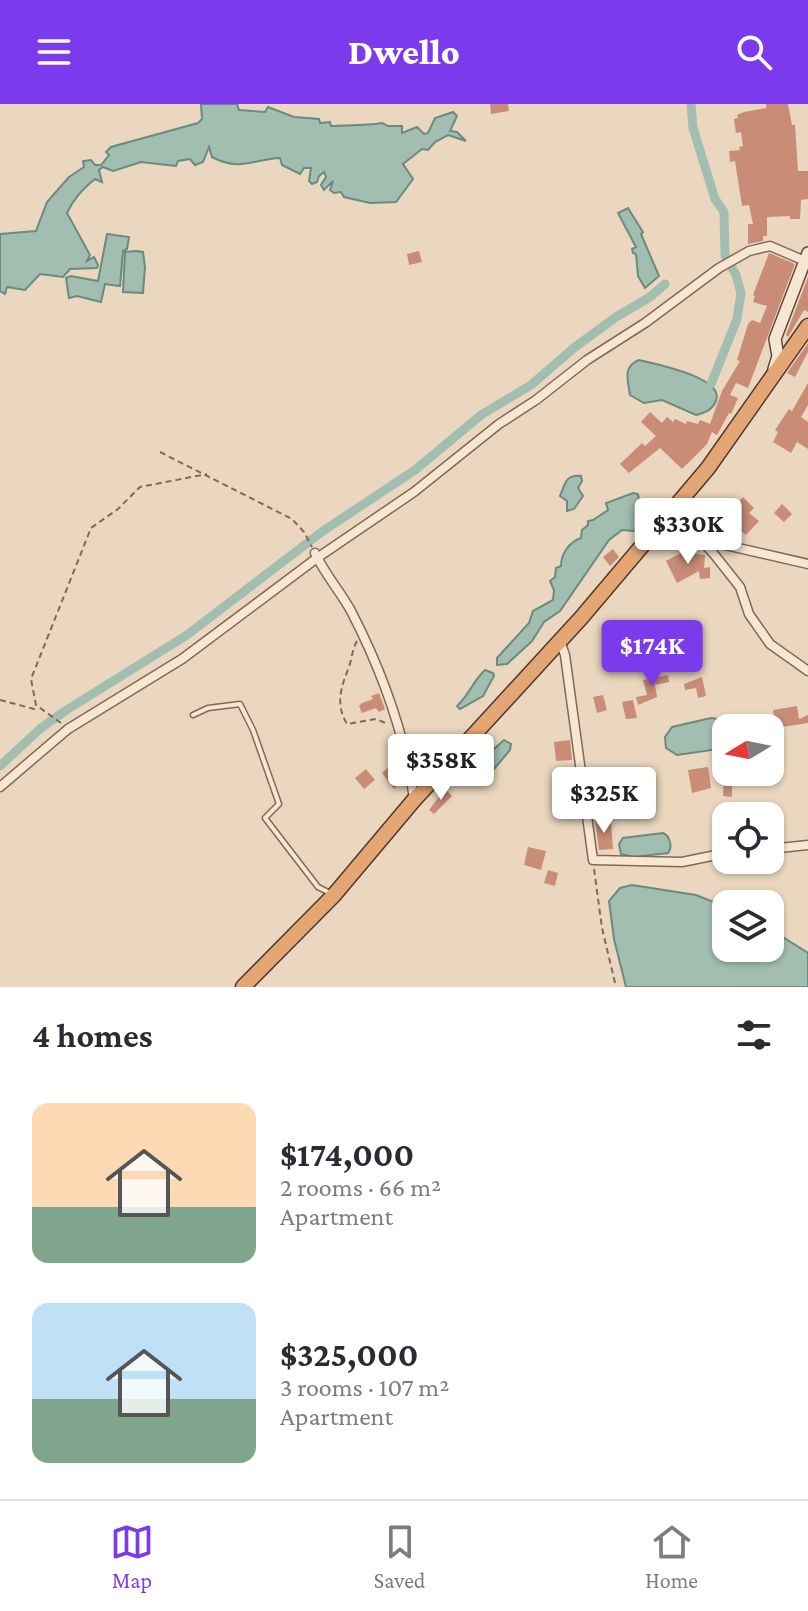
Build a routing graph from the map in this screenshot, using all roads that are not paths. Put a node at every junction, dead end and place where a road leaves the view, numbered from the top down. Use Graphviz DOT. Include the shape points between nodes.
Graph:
graph roads {
  1 [pos="806,257"];
  2 [pos="808,326"];
  3 [pos="771,381"];
  4 [pos="673,510"];
  5 [pos="316,555"];
  6 [pos="808,564"];
  7 [pos="560,641"];
  8 [pos="808,671"];
  9 [pos="193,715"];
  10 [pos="0,787"];
  11 [pos="414,800"];
  12 [pos="808,845"];
  13 [pos="784,848"];
  14 [pos="712,856"];
  15 [pos="334,895"];
  16 [pos="243,987"];
  1 -- 3 [label="main road" via="775,339 778,356"];
  1 -- 5 [label="street" via="770,246 719,268 499,424 414,492"];
  2 -- 3 [label="highway"];
  3 -- 4 [label="highway"];
  4 -- 6 [label="street" via="712,542"];
  4 -- 7 [label="highway"];
  4 -- 8 [label="street" via="740,587 749,614 770,644"];
  5 -- 10 [label="street" via="182,659 68,729"];
  5 -- 11 [label="street" via="361,633 402,734"];
  7 -- 11 [label="highway"];
  7 -- 14 [label="street" via="593,860 682,862"];
  9 -- 15 [label="lane" via="240,704 279,804 265,818 318,887"];
  11 -- 15 [label="highway"];
  12 -- 13 [label="street"];
  15 -- 16 [label="highway"];
}
